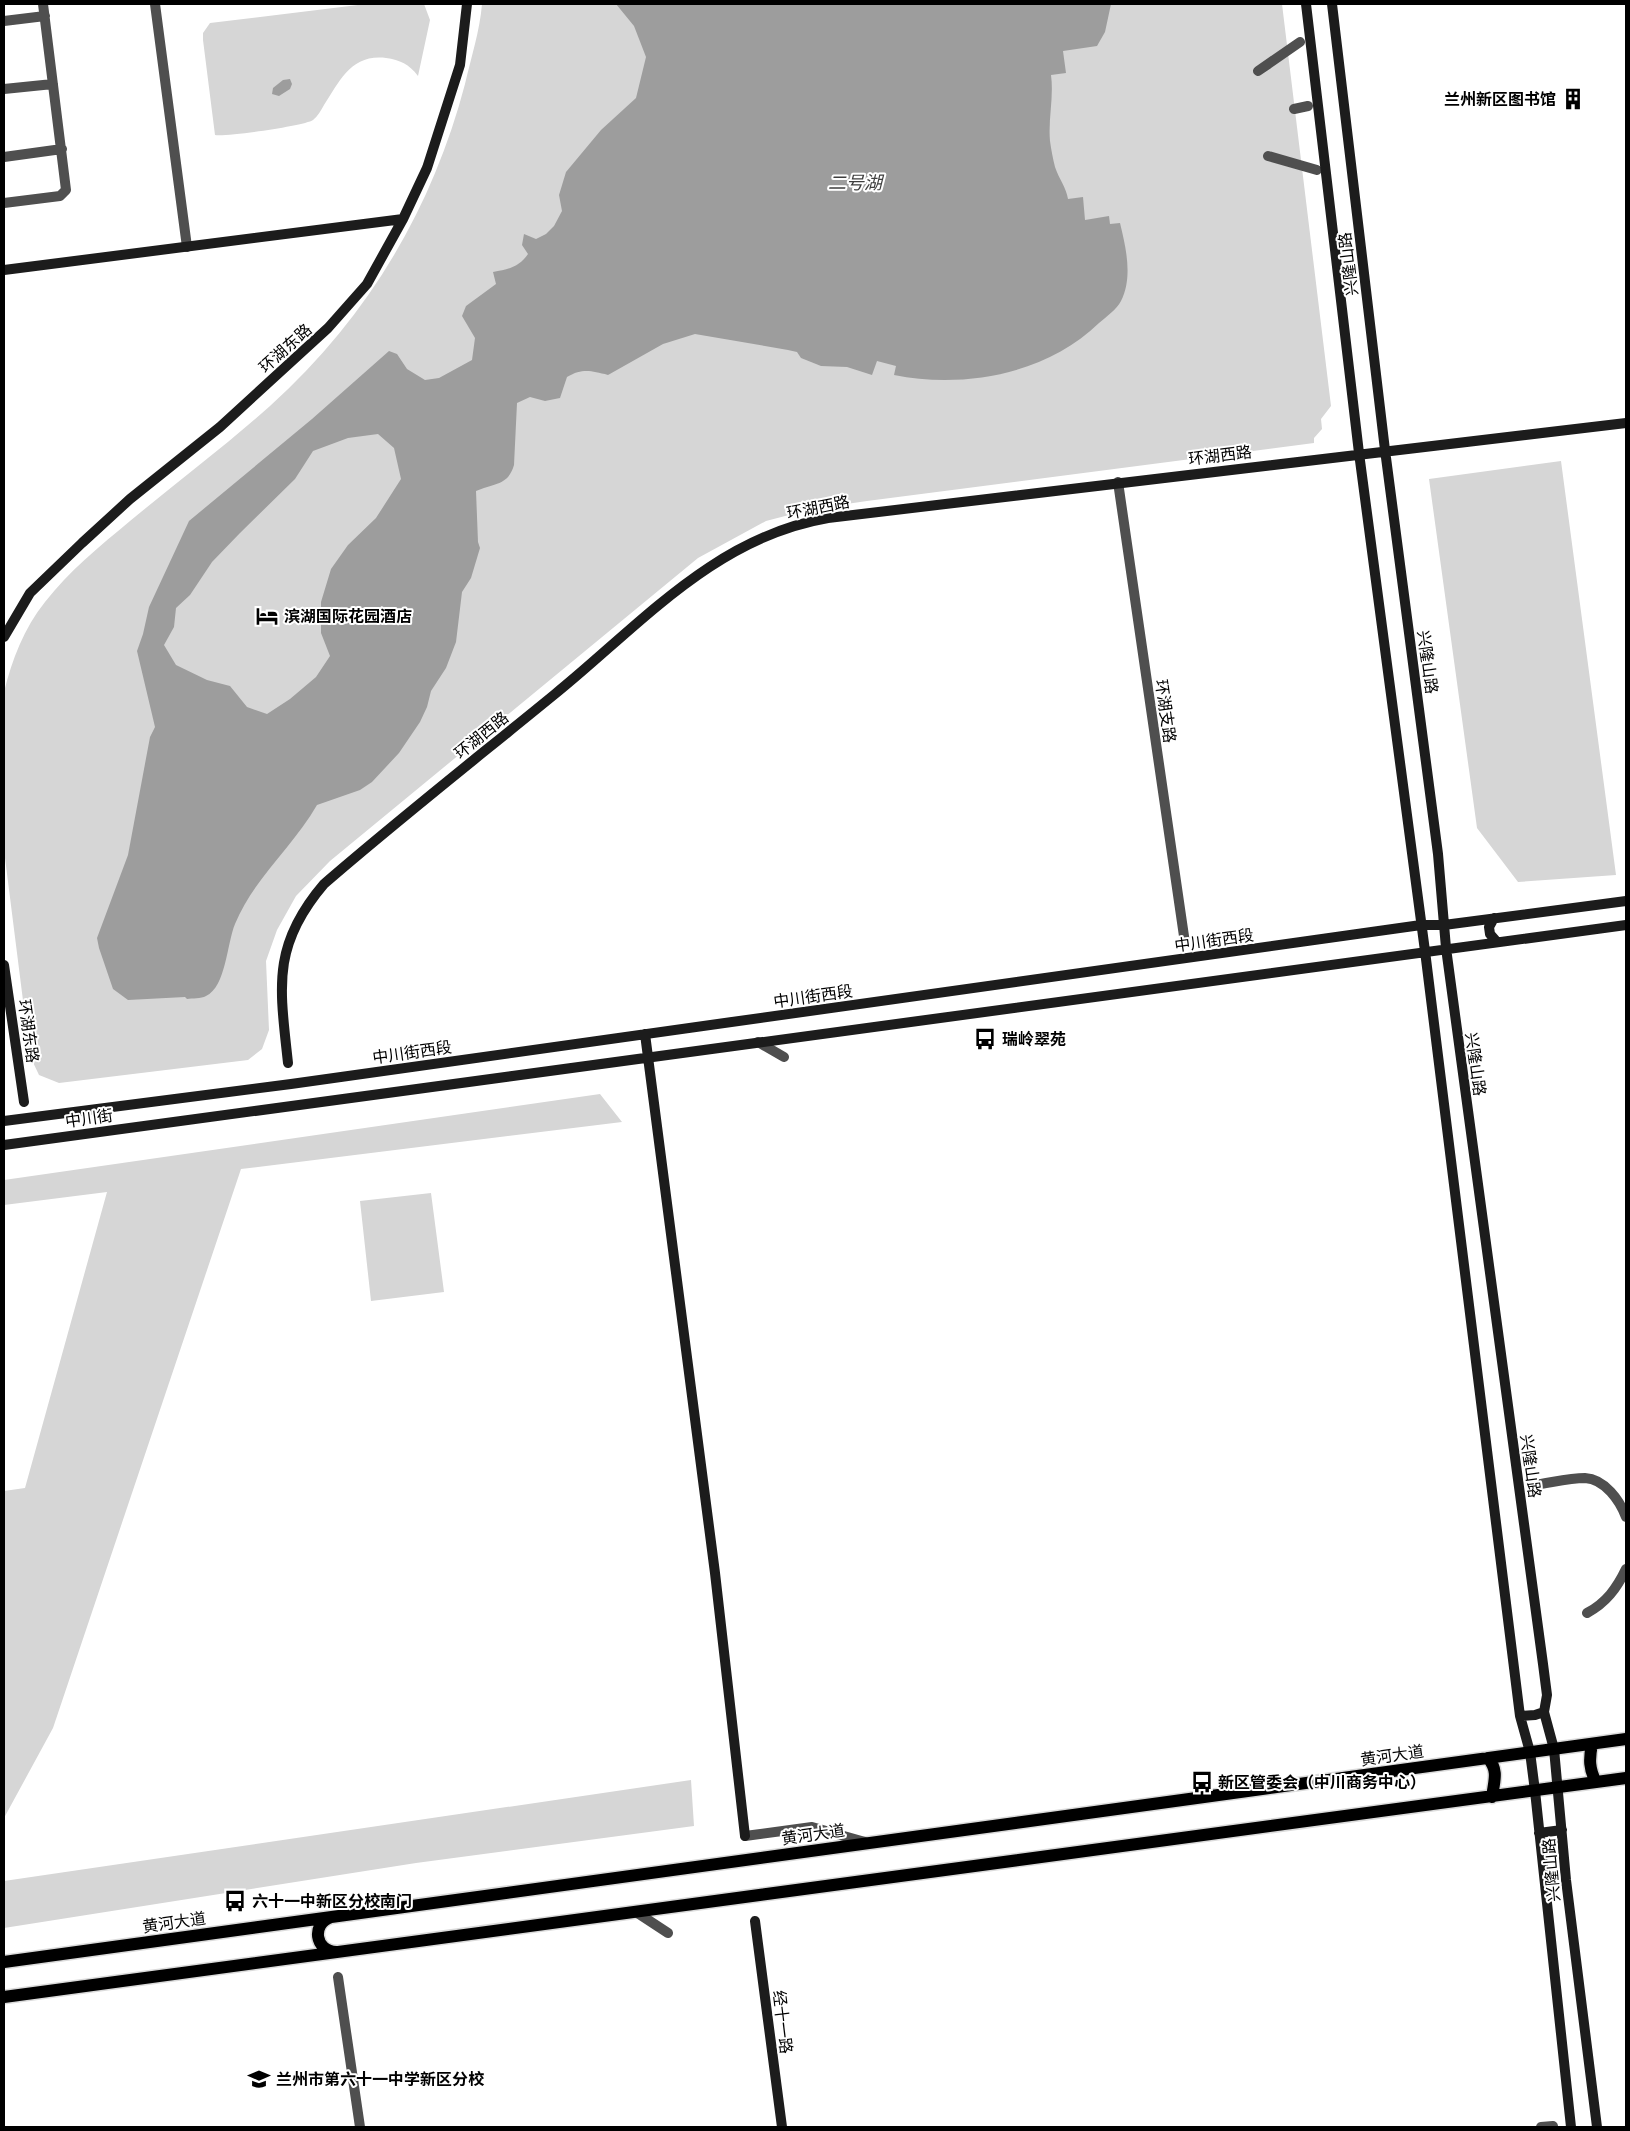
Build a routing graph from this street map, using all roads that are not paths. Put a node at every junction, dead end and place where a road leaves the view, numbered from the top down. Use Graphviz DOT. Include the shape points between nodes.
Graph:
graph roads {
  1 [pos="44,4"];
  2 [pos="156,4"];
  3 [pos="467,4"];
  4 [pos="1306,4"];
  5 [pos="1332,4"];
  6 [pos="45,16"];
  7 [pos="4,21"];
  8 [pos="1300,42"];
  9 [pos="1258,71"];
  10 [pos="54,84"];
  11 [pos="4,89"];
  12 [pos="1308,106"];
  13 [pos="1294,109"];
  14 [pos="62,149"];
  15 [pos="4,156"];
  16 [pos="1268,156"];
  17 [pos="1317,170"];
  18 [pos="4,203"];
  19 [pos="403,218"];
  20 [pos="187,247"];
  21 [pos="4,270"];
  22 [pos="1626,423"];
  23 [pos="1385,450"];
  24 [pos="1360,453"];
  25 [pos="1118,482"];
  26 [pos="8,623"];
  27 [pos="4,636"];
  28 [pos="1626,901"];
  29 [pos="1494,918"];
  30 [pos="1444,925"];
  31 [pos="1626,925"];
  32 [pos="1421,926"];
  33 [pos="1497,942"];
  34 [pos="1185,943"];
  35 [pos="1446,948"];
  36 [pos="1425,951"];
  37 [pos="4,966"];
  38 [pos="645,1034"];
  39 [pos="758,1042"];
  40 [pos="648,1057"];
  41 [pos="784,1057"];
  42 [pos="288,1063"];
  43 [pos="24,1102"];
  44 [pos="4,1121"];
  45 [pos="4,1145"];
  46 [pos="1533,1485"];
  47 [pos="1626,1516"];
  48 [pos="1626,1569"];
  49 [pos="1587,1613"];
  50 [pos="1544,1712"];
  51 [pos="1520,1716"];
  52 [pos="1626,1739"];
  53 [pos="1592,1744"];
  54 [pos="1554,1749"];
  55 [pos="1530,1752"];
  56 [pos="1488,1758"];
  57 [pos="1626,1778"];
  58 [pos="1596,1782"];
  59 [pos="1558,1787"];
  60 [pos="1535,1791"];
  61 [pos="1492,1797"];
  62 [pos="1562,1830"];
  63 [pos="1540,1833"];
  64 [pos="869,1843"];
  65 [pos="636,1912"];
  66 [pos="333,1917"];
  67 [pos="755,1921"];
  68 [pos="668,1932"];
  69 [pos="337,1952"];
  70 [pos="4,1962"];
  71 [pos="338,1977"];
  72 [pos="4,1998"];
  73 [pos="1552,2126"];
  74 [pos="360,2127"];
  75 [pos="782,2127"];
  76 [pos="1541,2127"];
  77 [pos="1571,2127"];
  78 [pos="1597,2127"];
  1 -- 6 [label="street"];
  2 -- 20 [label="street"];
  3 -- 19 [label="street, 环湖东路" via="460,65 427,168"];
  4 -- 24 [label="street, 兴隆山路"];
  5 -- 23 [label="street, 兴隆山路"];
  6 -- 7 [label="street"];
  6 -- 10 [label="street"];
  8 -- 9 [label="street"];
  10 -- 11 [label="street"];
  10 -- 14 [label="street"];
  12 -- 13 [label="street"];
  14 -- 15 [label="street"];
  14 -- 18 [label="street" via="64,194"];
  16 -- 17 [label="street"];
  19 -- 20 [label="street"];
  19 -- 26 [label="street, 环湖东路" via="367,284 328,328 220,427 130,499 82,543 30,593"];
  20 -- 21 [label="street"];
  22 -- 23 [label="street, 环湖西路"];
  23 -- 24 [label="street, 环湖西路"];
  23 -- 30 [label="street, 兴隆山路" via="1438,854"];
  24 -- 25 [label="street, 环湖西路"];
  24 -- 32 [label="street, 兴隆山路"];
  25 -- 34 [label="street, 环湖支路"];
  25 -- 42 [label="street, 环湖西路" via="791,525 752,541 701,571 361,852 324,884 308,903 295,923 282,964"];
  26 -- 27 [label="street, 环湖东路"];
  28 -- 29 [label="street, 中川街西段"];
  29 -- 30 [label="street, 中川街西段"];
  29 -- 33 [label="street" via="1489,927"];
  30 -- 32 [label="street, 中川街西段"];
  30 -- 35 [label="street, 兴隆山路"];
  31 -- 33 [label="street"];
  32 -- 36 [label="street, 兴隆山路"];
  32 -- 38 [label="street, 中川街西段"];
  33 -- 35 [label="street"];
  35 -- 36 [label="street"];
  35 -- 50 [label="street, 兴隆山路" via="1547,1695"];
  36 -- 39 [label="street"];
  36 -- 51 [label="street, 兴隆山路"];
  37 -- 43 [label="street, 环湖东路"];
  38 -- 40 [label="street"];
  38 -- 44 [label="street, 中川街西段"];
  39 -- 40 [label="street"];
  39 -- 41 [label="street"];
  40 -- 45 [label="street, 中川街"];
  40 -- 64 [label="street" via="746,1836 812,1827"];
  46 -- 47 [label="street" via="1586,1478 1616,1496"];
  48 -- 49 [label="street" via="1618,1587"];
  50 -- 51 [label="street"];
  50 -- 54 [label="street, 兴隆山路"];
  51 -- 55 [label="street, 兴隆山路"];
  52 -- 53 [label="main road, 黄河大道"];
  53 -- 54 [label="main road, 黄河大道"];
  53 -- 58 [label="main road" via="1589,1758"];
  54 -- 55 [label="main road, 黄河大道"];
  54 -- 59 [label="street, 兴隆山路"];
  55 -- 56 [label="main road, 黄河大道"];
  55 -- 60 [label="street, 兴隆山路"];
  56 -- 61 [label="main road" via="1494,1765"];
  56 -- 64 [label="main road, 黄河大道"];
  57 -- 58 [label="main road"];
  58 -- 59 [label="main road"];
  59 -- 60 [label="main road"];
  59 -- 62 [label="street, 兴隆山路"];
  60 -- 61 [label="main road"];
  60 -- 63 [label="street, 兴隆山路"];
  61 -- 65 [label="main road"];
  62 -- 63 [label="street"];
  62 -- 78 [label="street, 兴隆山路"];
  63 -- 77 [label="street, 兴隆山路"];
  64 -- 66 [label="main road, 黄河大道"];
  65 -- 68 [label="street"];
  65 -- 69 [label="main road"];
  66 -- 69 [label="main road" via="322,1922 317,1934 325,1950"];
  66 -- 70 [label="main road, 黄河大道"];
  67 -- 75 [label="street, 经十一路"];
  69 -- 72 [label="main road"];
  71 -- 74 [label="street"];
  73 -- 76 [label="street"];
}
